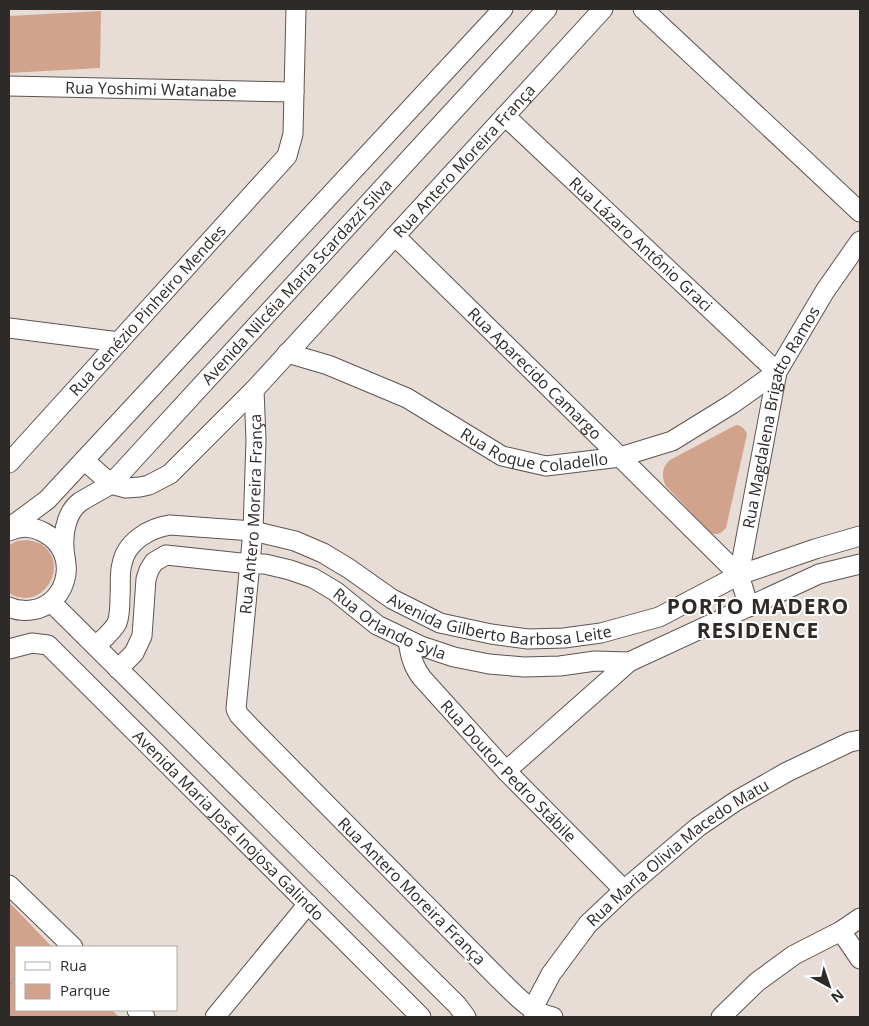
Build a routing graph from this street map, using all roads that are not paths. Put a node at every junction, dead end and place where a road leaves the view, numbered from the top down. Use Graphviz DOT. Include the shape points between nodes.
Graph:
graph roads {
  1 [pos="296,9"];
  2 [pos="503,9"];
  3 [pos="547,9"];
  4 [pos="603,9"];
  5 [pos="643,9"];
  6 [pos="9,86"];
  7 [pos="294,92"];
  8 [pos="505,116"];
  9 [pos="860,212"];
  10 [pos="395,236"];
  11 [pos="860,241"];
  12 [pos="9,328"];
  13 [pos="119,342"];
  14 [pos="288,353"];
  15 [pos="777,372"];
  16 [pos="254,390"];
  17 [pos="620,457"];
  18 [pos="84,460"];
  19 [pos="9,463"];
  20 [pos="111,484"];
  21 [pos="9,529"];
  22 [pos="253,531"];
  23 [pos="860,536"];
  24 [pos="140,537"];
  25 [pos="65,557"];
  26 [pos="158,559"];
  27 [pos="250,564"];
  28 [pos="860,564"];
  29 [pos="739,575"];
  30 [pos="51,602"];
  31 [pos="749,607"];
  32 [pos="12,610"];
  33 [pos="408,640"];
  34 [pos="96,646"];
  35 [pos="9,649"];
  36 [pos="629,662"];
  37 [pos="118,669"];
  38 [pos="860,740"];
  39 [pos="506,771"];
  40 [pos="9,885"];
  41 [pos="624,890"];
  42 [pos="308,904"];
  43 [pos="860,918"];
  44 [pos="841,931"];
  45 [pos="72,946"];
  46 [pos="860,959"];
  47 [pos="532,1010"];
  48 [pos="216,1017"];
  49 [pos="421,1017"];
  50 [pos="466,1017"];
  51 [pos="553,1017"];
  52 [pos="721,1017"];
  1 -- 7 [label="street"];
  2 -- 18 [label="street"];
  3 -- 20 [label="street, Avenida Nilcéia Maria Scardazzi Silva"];
  4 -- 8 [label="street, Rua Antero Moreira França"];
  5 -- 9 [label="street"];
  6 -- 7 [label="street, Rua Yoshimi Watanabe"];
  7 -- 13 [label="street, Rua Genézio Pinheiro Mendes" via="294,134 287,156"];
  8 -- 10 [label="street, Rua Antero Moreira França"];
  8 -- 15 [label="street, Rua Lázaro Antônio Graci"];
  10 -- 14 [label="street, Rua Antero Moreira França"];
  10 -- 17 [label="street, Rua Aparecido Camargo"];
  11 -- 15 [label="street, Rua Magdalena Brigatto Ramos"];
  12 -- 13 [label="street"];
  13 -- 19 [label="street, Rua Genézio Pinheiro Mendes"];
  14 -- 16 [label="street, Rua Antero Moreira França"];
  14 -- 17 [label="street, Rua Roque Coladello" via="328,365 407,398 502,456 546,466"];
  15 -- 17 [label="street, Rua Roque Coladello" via="672,441"];
  15 -- 29 [label="street, Rua Magdalena Brigatto Ramos"];
  16 -- 20 [label="street" via="170,474 140,487"];
  16 -- 22 [label="street, Rua Antero Moreira França"];
  17 -- 29 [label="street, Rua Aparecido Camargo"];
  18 -- 20 [label="street"];
  18 -- 21 [label="street" via="46,500"];
  20 -- 25 [label="street, Avenida Nilcéia Maria Scardazzi Silva" via="78,503 65,529"];
  21 -- 25 [label="street" via="25,527 50,535"];
  22 -- 24 [label="street, Avenida Gilberto Barbosa Leite" via="170,525"];
  22 -- 27 [label="street, Rua Antero Moreira França"];
  22 -- 29 [label="street, Avenida Gilberto Barbosa Leite" via="295,541 322,553 392,599 440,623 528,639 601,633 659,617"];
  23 -- 29 [label="street, Avenida Gilberto Barbosa Leite"];
  24 -- 26 [label="street"];
  24 -- 34 [label="street" via="128,549 121,565 120,613 116,623"];
  25 -- 30 [label="street, Avenida Nilcéia Maria Scardazzi Silva" via="65,582"];
  26 -- 27 [label="street, Rua Orlando Syla" via="166,555"];
  26 -- 37 [label="street" via="146,579 140,642"];
  27 -- 33 [label="street, Rua Orlando Syla" via="265,564 313,578 377,624"];
  27 -- 47 [label="street, Rua Antero Moreira França" via="236,708 239,715"];
  28 -- 31 [label="street, Rua Orlando Syla" via="818,574"];
  29 -- 31 [label="street, Rua Magdalena Brigatto Ramos"];
  30 -- 32 [label="street" via="31,610"];
  30 -- 34 [label="street"];
  31 -- 36 [label="street, Rua Orlando Syla"];
  33 -- 36 [label="street, Rua Orlando Syla" via="454,657 498,665 524,667 595,661"];
  33 -- 39 [label="street, Rua Doutor Pedro Stábile" via="415,670"];
  34 -- 37 [label="street"];
  35 -- 42 [label="street, Avenida Maria José Inojosa Galindo" via="32,643 48,645"];
  36 -- 39 [label="street, Rua Orlando Syla"];
  37 -- 50 [label="street"];
  38 -- 41 [label="street, Rua Maria Olivia Macedo Matu" via="787,772 736,801 698,827"];
  39 -- 41 [label="street, Rua Doutor Pedro Stábile"];
  40 -- 45 [label="street"];
  41 -- 47 [label="street, Rua Maria Olivia Macedo Matu" via="573,943 551,974"];
  42 -- 48 [label="street"];
  42 -- 49 [label="street, Avenida Maria José Inojosa Galindo"];
  43 -- 44 [label="street"];
  44 -- 46 [label="street"];
  44 -- 52 [label="street" via="794,955 757,982"];
  47 -- 51 [label="street, Rua Antero Moreira França"];
}
